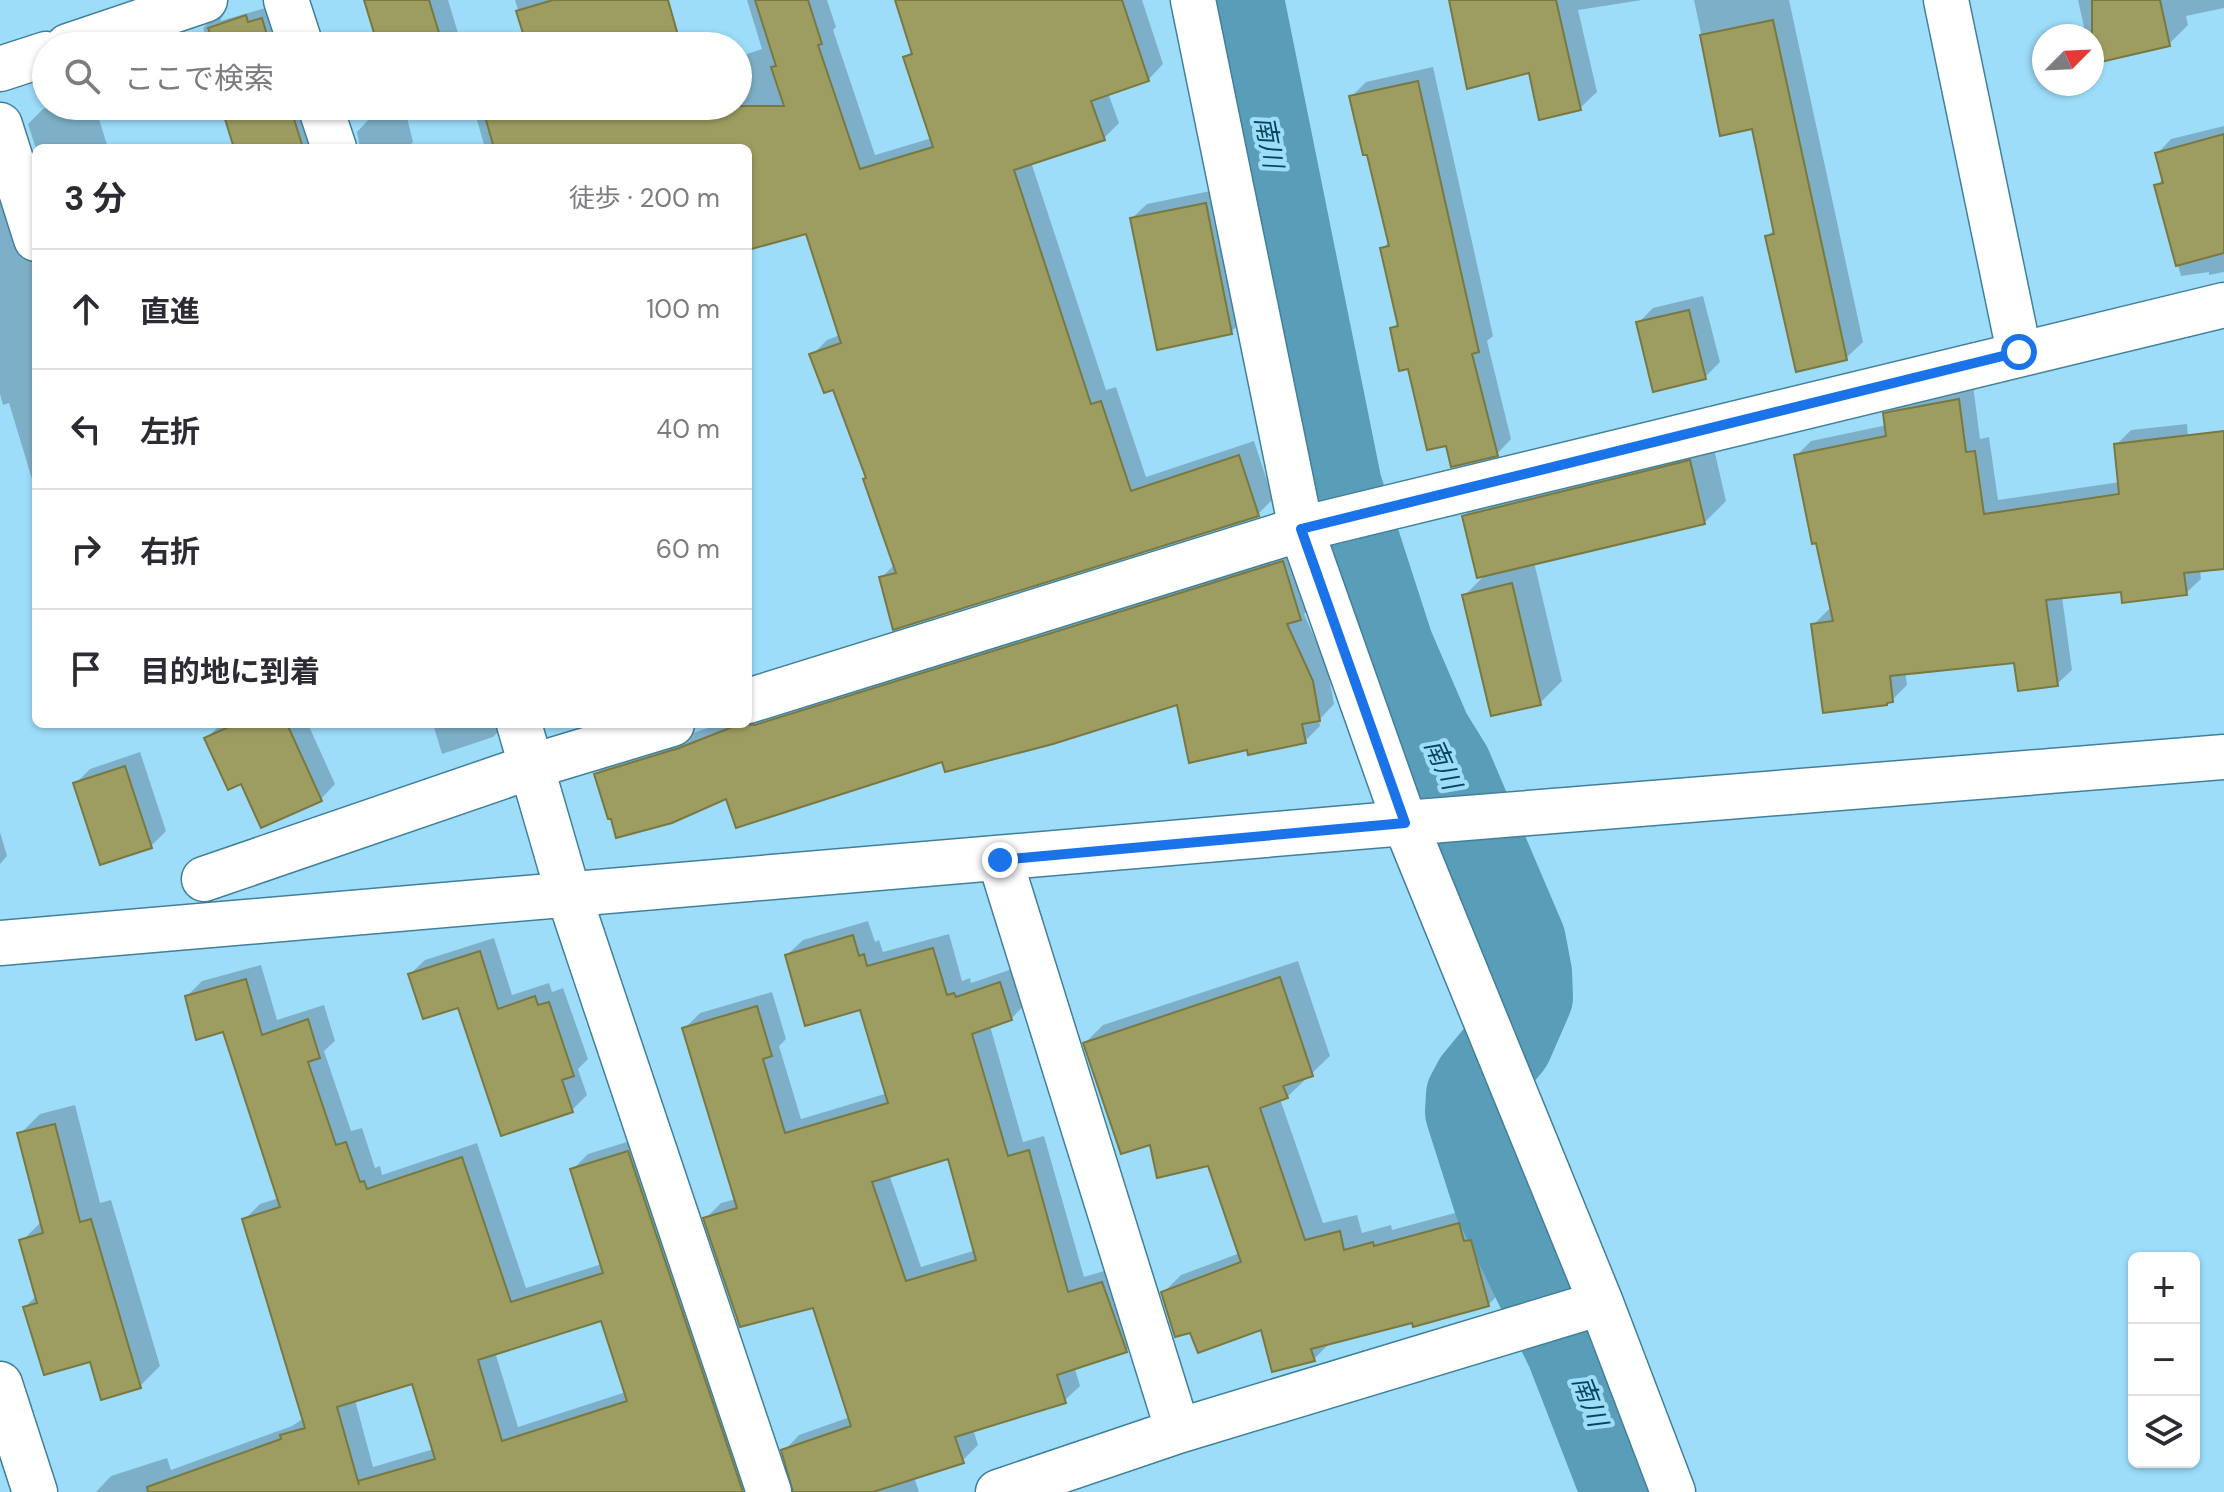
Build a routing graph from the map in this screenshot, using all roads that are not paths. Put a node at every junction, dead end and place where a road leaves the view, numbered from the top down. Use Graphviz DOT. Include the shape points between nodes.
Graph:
graph roads {
  1 [pos="205,0"];
  2 [pos="286,0"];
  3 [pos="1193,0"];
  4 [pos="1946,0"];
  5 [pos="110,32"];
  6 [pos="296,32"];
  7 [pos="32,59"];
  8 [pos="0,69"];
  9 [pos="325,120"];
  10 [pos="0,125"];
  11 [pos="333,144"];
  12 [pos="32,226"];
  13 [pos="2224,305"];
  14 [pos="2019,352"];
  15 [pos="1301,529"];
  16 [pos="752,700"];
  17 [pos="520,728"];
  18 [pos="659,728"];
  19 [pos="2224,757"];
  20 [pos="533,766"];
  21 [pos="1405,823"];
  22 [pos="1000,860"];
  23 [pos="204,879"];
  24 [pos="569,896"];
  25 [pos="0,943"];
  26 [pos="1601,1303"];
  27 [pos="0,1384"];
  28 [pos="1178,1431"];
  29 [pos="35,1492"];
  30 [pos="769,1492"];
  31 [pos="998,1492"];
  32 [pos="1673,1492"];
  1 -- 5 [label="street"];
  2 -- 6 [label="street"];
  3 -- 15 [label="street"];
  4 -- 14 [label="street"];
  7 -- 8 [label="street"];
  9 -- 11 [label="street"];
  10 -- 12 [label="street"];
  13 -- 14 [label="street"];
  14 -- 15 [label="street"];
  15 -- 16 [label="street"];
  15 -- 21 [label="street"];
  17 -- 20 [label="street"];
  18 -- 20 [label="street"];
  19 -- 21 [label="street"];
  20 -- 23 [label="street"];
  20 -- 24 [label="street"];
  21 -- 22 [label="street"];
  21 -- 26 [label="street"];
  22 -- 24 [label="street"];
  22 -- 28 [label="street"];
  24 -- 25 [label="street"];
  24 -- 30 [label="street"];
  26 -- 28 [label="street"];
  26 -- 32 [label="street"];
  27 -- 29 [label="street"];
  28 -- 31 [label="street"];
}
